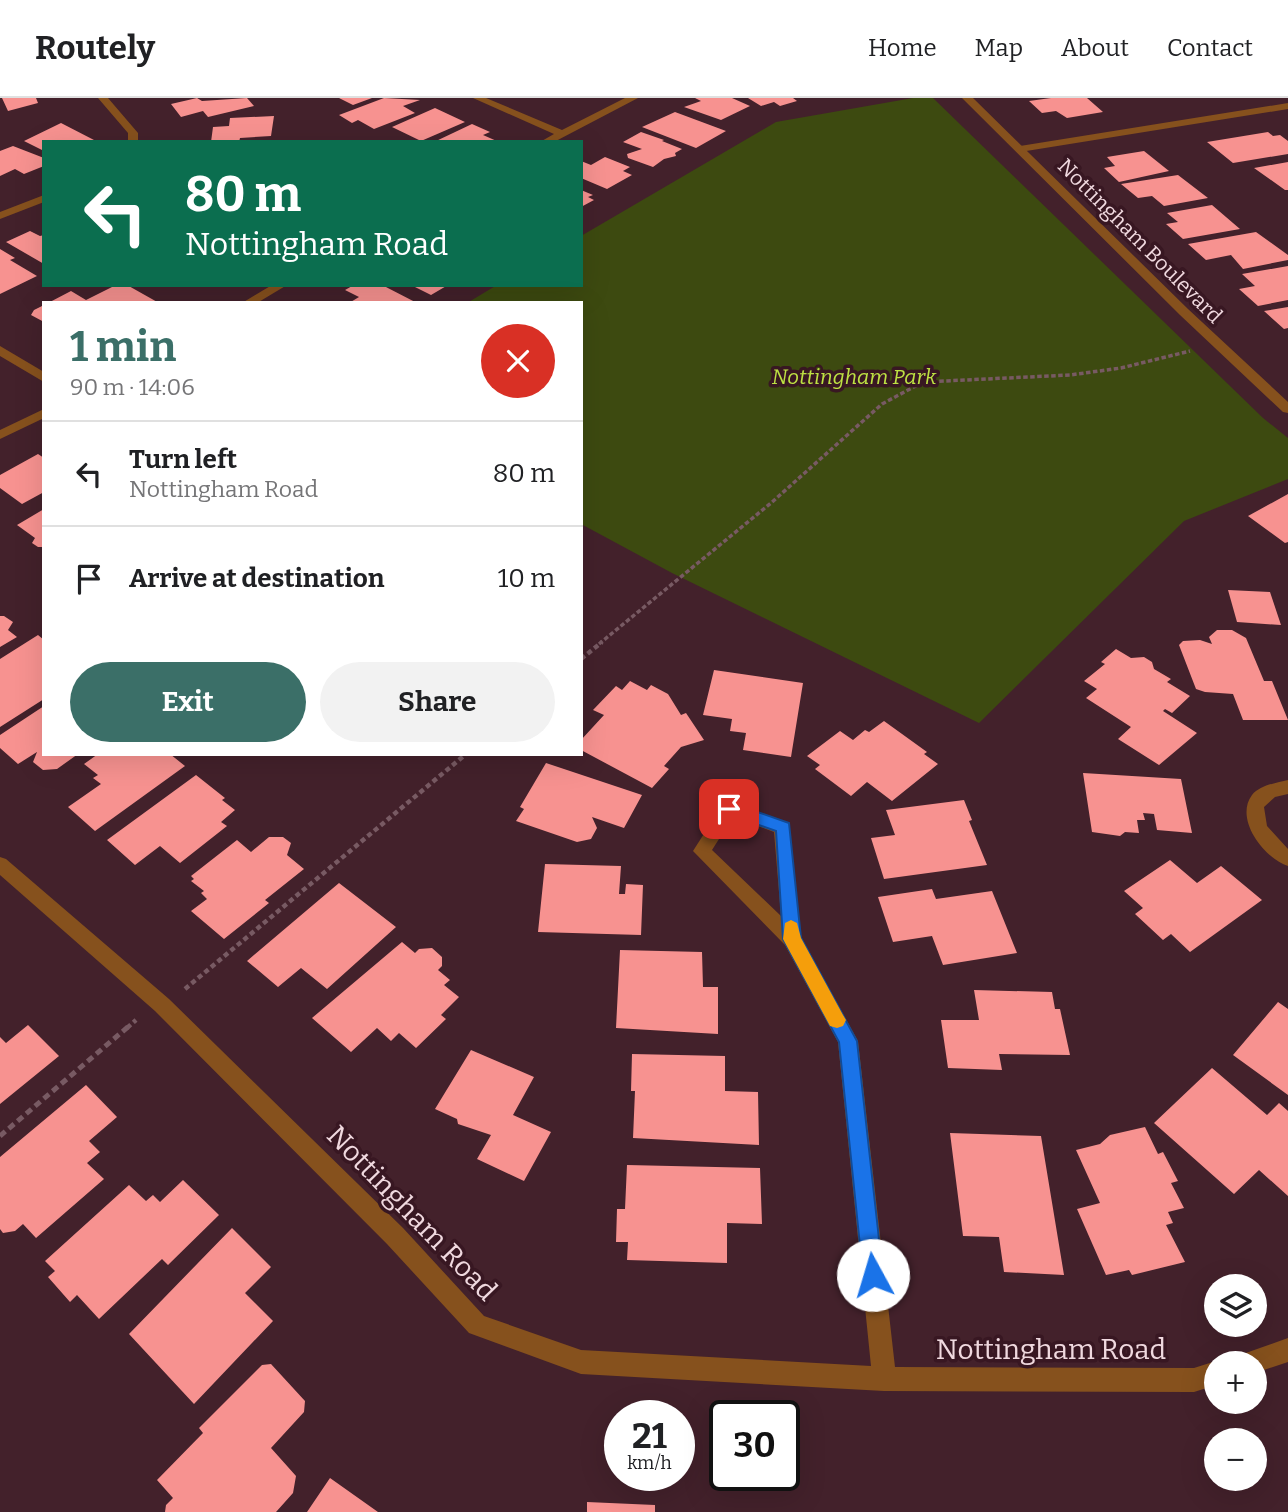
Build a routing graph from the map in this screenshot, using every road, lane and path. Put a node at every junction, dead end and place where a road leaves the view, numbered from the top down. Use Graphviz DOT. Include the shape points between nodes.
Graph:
graph roads {
  1 [pos="103,98"];
  2 [pos="478,98"];
  3 [pos="632,98"];
  4 [pos="967,98"];
  5 [pos="1283,98"];
  6 [pos="1288,104"];
  7 [pos="561,133"];
  8 [pos="133,140"];
  9 [pos="549,140"];
  10 [pos="1020,149"];
  11 [pos="42,199"];
  12 [pos="0,216"];
  13 [pos="277,287"];
  14 [pos="252,301"];
  15 [pos="1217,344"];
  16 [pos="0,350"];
  17 [pos="42,377"];
  18 [pos="1288,410"];
  19 [pos="42,414"];
  20 [pos="0,435"];
  21 [pos="583,657"];
  22 [pos="465,756"];
  23 [pos="1288,787"];
  24 [pos="1288,859"];
  25 [pos="0,864"];
  26 [pos="792,939"];
  27 [pos="162,1005"];
  28 [pos="0,1136"];
  29 [pos="1287,1351"];
  30 [pos="1267,1357"];
  31 [pos="1204,1377"];
  32 [pos="884,1379"];
  1 -- 8 [label="street" via="133,133"];
  2 -- 7 [label="street"];
  3 -- 7 [label="street"];
  4 -- 10 [label="street, Nottingham Boulevard"];
  5 -- 6 [label="street"];
  6 -- 10 [label="street"];
  7 -- 9 [label="street"];
  10 -- 15 [label="street, Nottingham Boulevard"];
  11 -- 12 [label="street"];
  13 -- 14 [label="street"];
  15 -- 18 [label="street, Nottingham Boulevard"];
  15 -- 21 [label="path" via="1121,368 1070,375 923,382 882,404 771,503"];
  16 -- 17 [label="street"];
  19 -- 20 [label="street"];
  22 -- 27 [label="path" via="200,979"];
  23 -- 24 [label="street" via="1270,791 1254,811 1260,834"];
  25 -- 27 [label="street, Nottingham Road"];
  26 -- 26 [label="street" via="783,828 729,809 702,851"];
  26 -- 32 [label="street" via="848,1041"];
  27 -- 28 [label="path" via="128,1025"];
  27 -- 32 [label="street, Nottingham Road" via="395,1236 477,1325 581,1362"];
  29 -- 30 [label="street"];
  31 -- 32 [label="street, Nottingham Road"];
}
